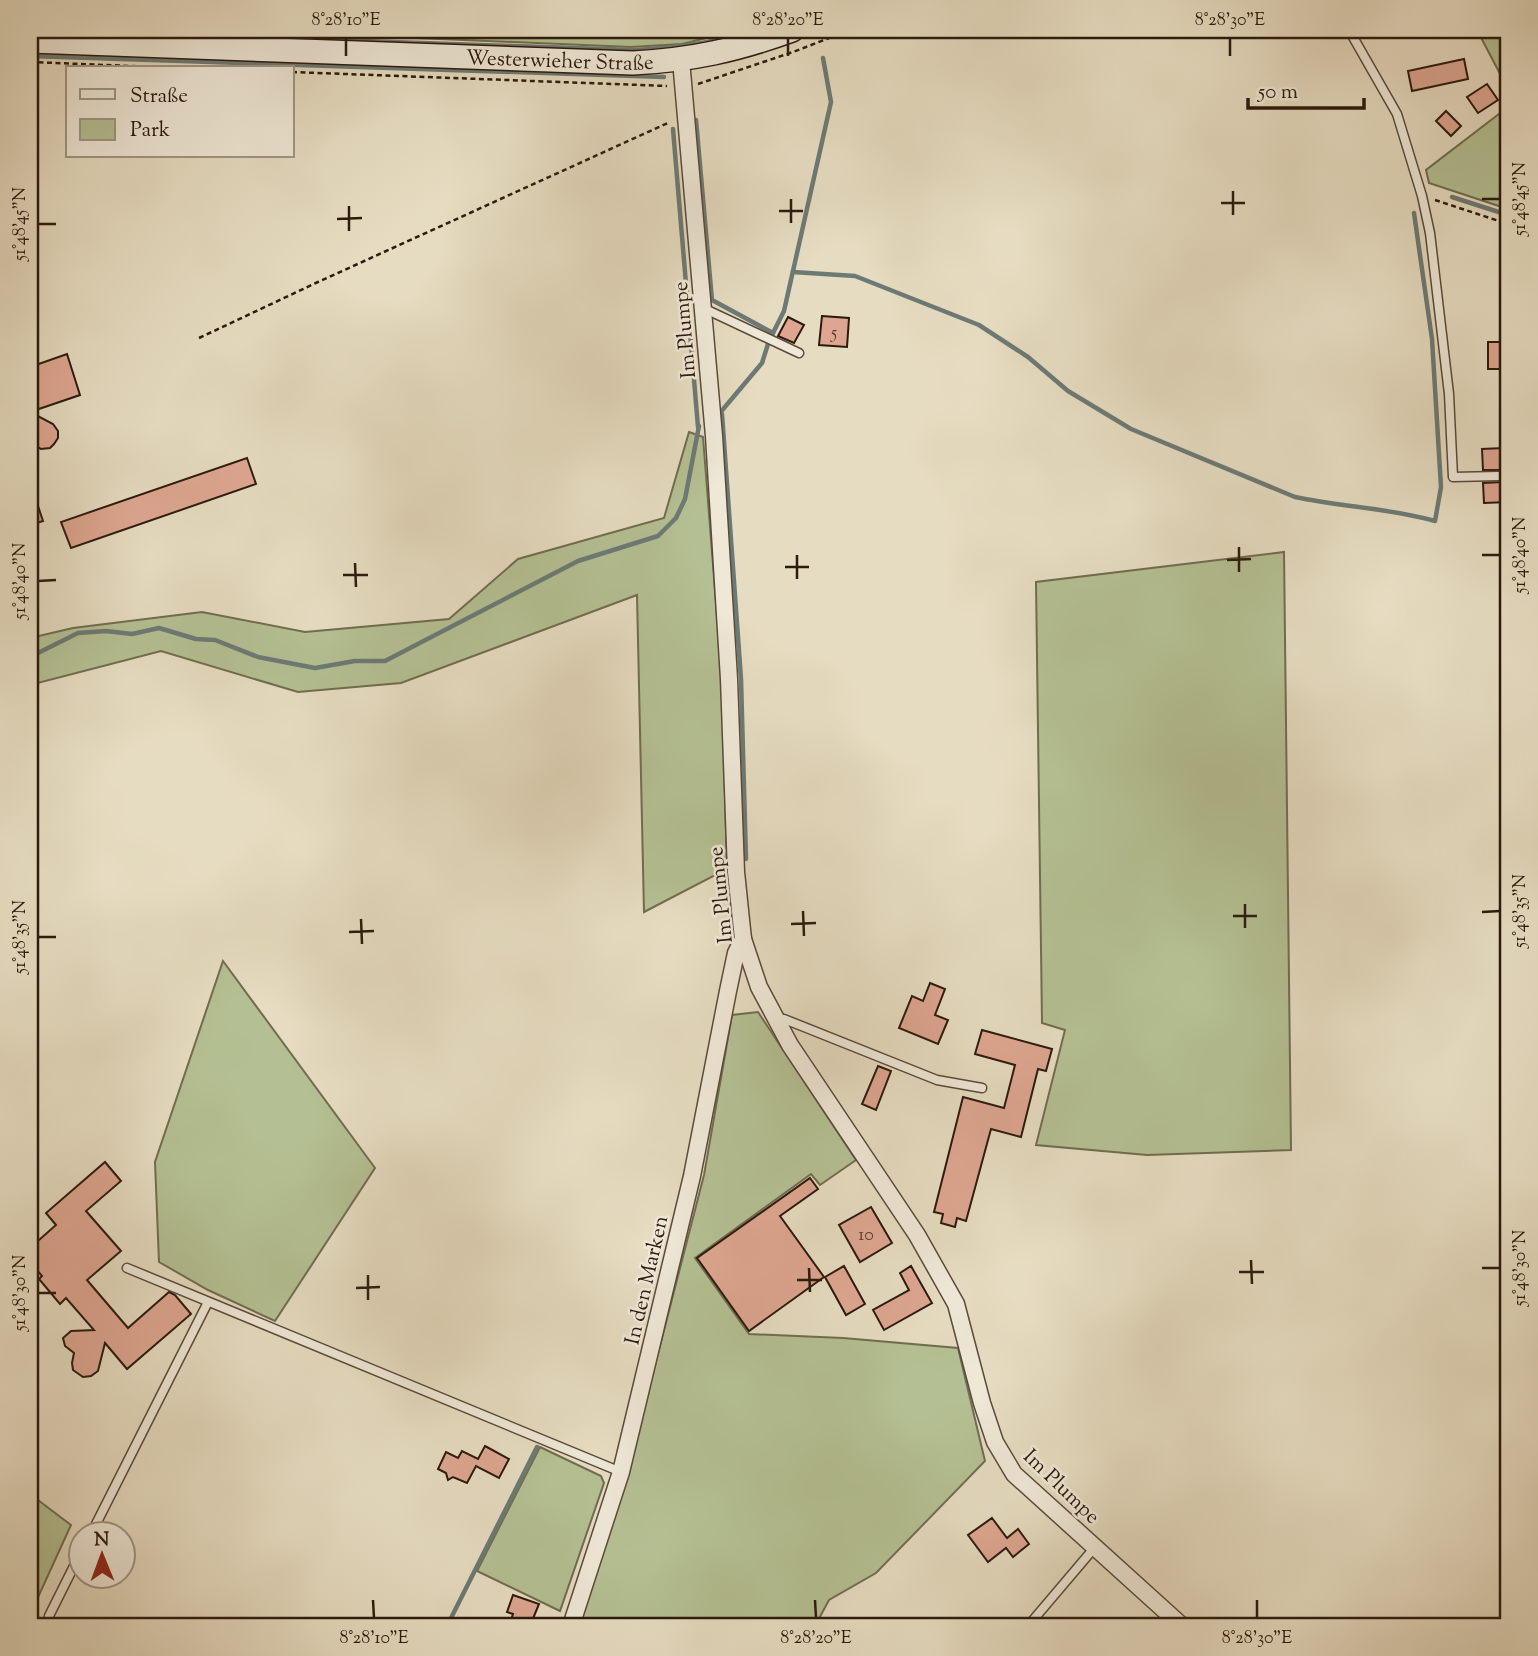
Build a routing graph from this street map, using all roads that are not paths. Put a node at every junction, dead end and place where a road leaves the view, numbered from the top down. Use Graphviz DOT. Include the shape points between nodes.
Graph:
graph roads {
  1 [pos="792,30"];
  2 [pos="1349,30"];
  3 [pos="30,41"];
  4 [pos="681,60"];
  5 [pos="703,309"];
  6 [pos="799,354"];
  7 [pos="1499,476"];
  8 [pos="743,939"];
  9 [pos="759,986"];
  10 [pos="728,991"];
  11 [pos="776,1019"];
  12 [pos="982,1088"];
  13 [pos="127,1268"];
  14 [pos="208,1302"];
  15 [pos="621,1472"];
  16 [pos="98,1520"];
  17 [pos="1095,1547"];
  18 [pos="66,1582"];
  19 [pos="49,1616"];
  20 [pos="571,1626"];
  21 [pos="1028,1626"];
  22 [pos="1182,1626"];
  1 -- 4 [label="main road, Westerwieher Straße" via="736,49"];
  2 -- 7 [label="lane" via="1397,114 1422,196 1449,394 1453,477"];
  3 -- 4 [label="main road, Westerwieher Straße" via="619,63"];
  4 -- 5 [label="street, Im Plumpe"];
  5 -- 6 [label="lane"];
  5 -- 8 [label="street, Im Plumpe"];
  8 -- 9 [label="street, Im Plumpe"];
  8 -- 10 [label="street, In den Marken"];
  9 -- 10 [label="street"];
  9 -- 11 [label="street, Im Plumpe"];
  10 -- 15 [label="street, In den Marken" via="692,1176"];
  11 -- 12 [label="lane" via="937,1080"];
  11 -- 17 [label="street, Im Plumpe" via="917,1235 956,1304 982,1403 995,1441 1014,1474"];
  13 -- 14 [label="lane"];
  14 -- 15 [label="lane"];
  14 -- 16 [label="lane"];
  15 -- 20 [label="street, In den Marken"];
  17 -- 21 [label="lane"];
  17 -- 22 [label="street, Im Plumpe"];
  18 -- 19 [label="lane"];
}
